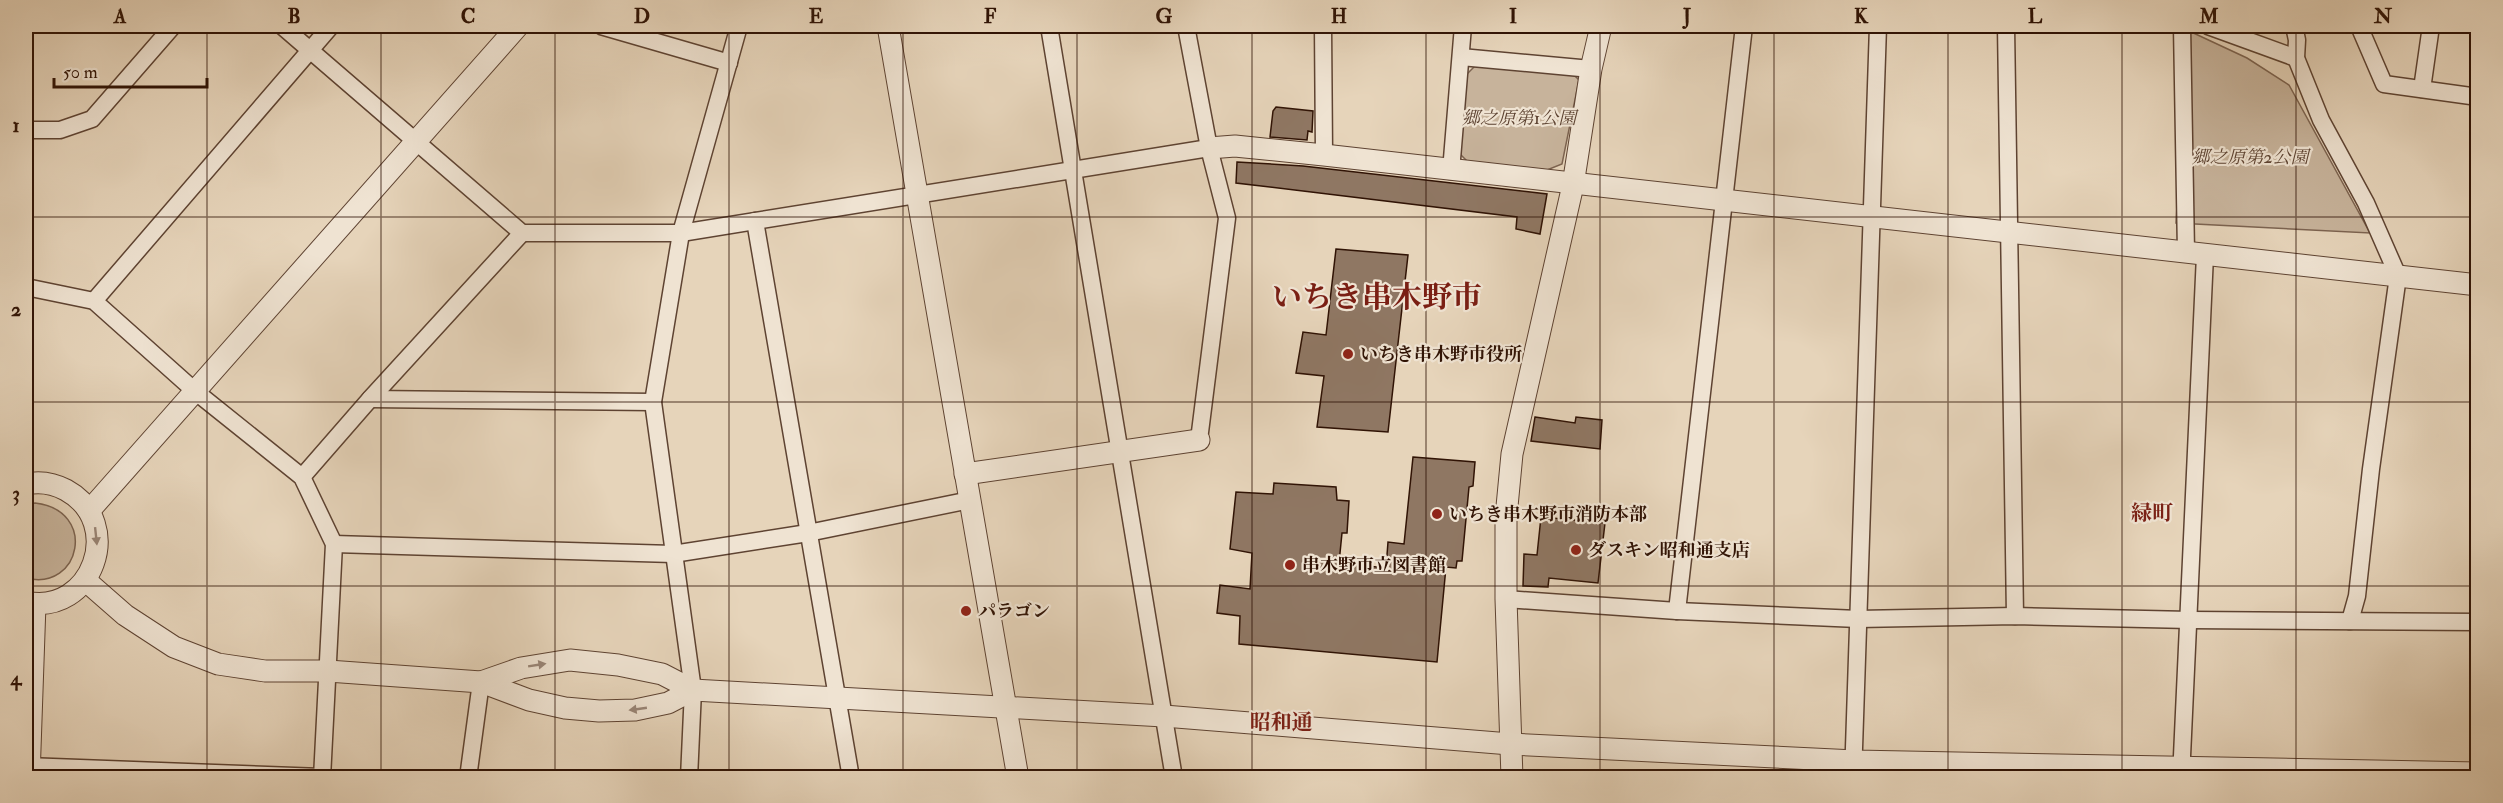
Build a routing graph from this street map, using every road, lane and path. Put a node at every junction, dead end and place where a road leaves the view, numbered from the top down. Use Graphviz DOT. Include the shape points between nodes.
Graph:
graph roads {
  1 [pos="173,26"];
  2 [pos="282,26"];
  3 [pos="331,26"];
  4 [pos="518,26"];
  5 [pos="601,26"];
  6 [pos="739,26"];
  7 [pos="888,26"];
  8 [pos="1049,26"];
  9 [pos="1186,26"];
  10 [pos="1323,26"];
  11 [pos="1463,26"];
  12 [pos="1601,26"];
  13 [pos="1744,26"];
  14 [pos="1878,26"];
  15 [pos="2006,26"];
  16 [pos="2182,26"];
  17 [pos="2208,26"];
  18 [pos="2294,26"];
  19 [pos="2359,26"];
  20 [pos="2431,26"];
  21 [pos="310,50"];
  22 [pos="1461,57"];
  23 [pos="2296,58"];
  24 [pos="729,63"];
  25 [pos="1591,69"];
  26 [pos="2422,89"];
  27 [pos="2478,97"];
  28 [pos="26,130"];
  29 [pos="417,142"];
  30 [pos="1209,148"];
  31 [pos="1324,155"];
  32 [pos="1074,171"];
  33 [pos="1451,171"];
  34 [pos="1573,185"];
  35 [pos="915,194"];
  36 [pos="1724,201"];
  37 [pos="1872,218"];
  38 [pos="755,221"];
  39 [pos="522,233"];
  40 [pos="681,233"];
  41 [pos="2009,233"];
  42 [pos="2196,254"];
  43 [pos="2398,276"];
  44 [pos="2478,285"];
  45 [pos="26,287"];
  46 [pos="94,301"];
  47 [pos="196,392"];
  48 [pos="370,399"];
  49 [pos="653,402"];
  50 [pos="1199,440"];
  51 [pos="1119,453"];
  52 [pos="965,474"];
  53 [pos="302,477"];
  54 [pos="26,484"];
  55 [pos="970,500"];
  56 [pos="89,511"];
  57 [pos="808,533"];
  58 [pos="334,544"];
  59 [pos="673,554"];
  60 [pos="85,580"];
  61 [pos="1506,599"];
  62 [pos="30,603"];
  63 [pos="1677,611"];
  64 [pos="2015,616"];
  65 [pos="1858,619"];
  66 [pos="2190,621"];
  67 [pos="2350,621"];
  68 [pos="2478,622"];
  69 [pos="328,671"];
  70 [pos="481,682"];
  71 [pos="693,690"];
  72 [pos="836,699"];
  73 [pos="1005,706"];
  74 [pos="1164,716"];
  75 [pos="1510,744"];
  76 [pos="1854,769"];
  77 [pos="28,770"];
  78 [pos="2478,772"];
  79 [pos="2181,773"];
  80 [pos="166,774"];
  81 [pos="322,777"];
  82 [pos="468,777"];
  83 [pos="689,777"];
  84 [pos="851,777"];
  85 [pos="1018,777"];
  86 [pos="1174,777"];
  87 [pos="1512,777"];
  1 -- 28 [label="street" via="92,119 60,130"];
  2 -- 21 [label="street"];
  3 -- 21 [label="street"];
  4 -- 29 [label="street"];
  5 -- 24 [label="street"];
  6 -- 24 [label="street"];
  7 -- 35 [label="street"];
  8 -- 32 [label="street"];
  9 -- 30 [label="street"];
  10 -- 31 [label="street"];
  11 -- 22 [label="street"];
  12 -- 25 [label="street"];
  13 -- 36 [label="street"];
  14 -- 37 [label="street"];
  15 -- 41 [label="street"];
  16 -- 42 [label="street"];
  17 -- 23 [label="street"];
  18 -- 23 [label="street"];
  19 -- 26 [label="street" via="2384,84"];
  20 -- 26 [label="street"];
  21 -- 29 [label="street"];
  21 -- 46 [label="street"];
  22 -- 25 [label="street"];
  22 -- 33 [label="street"];
  23 -- 43 [label="street" via="2321,120 2366,202"];
  24 -- 40 [label="street"];
  25 -- 34 [label="street"];
  26 -- 27 [label="street"];
  29 -- 39 [label="street"];
  29 -- 47 [label="street"];
  30 -- 31 [label="street" via="1236,146"];
  30 -- 32 [label="street"];
  30 -- 50 [label="street" via="1227,218"];
  31 -- 33 [label="street"];
  32 -- 35 [label="street"];
  32 -- 51 [label="street"];
  33 -- 34 [label="street"];
  34 -- 36 [label="street"];
  34 -- 61 [label="street" via="1512,454 1506,517"];
  35 -- 38 [label="street"];
  35 -- 52 [label="street"];
  36 -- 37 [label="street"];
  36 -- 63 [label="street"];
  37 -- 41 [label="street"];
  37 -- 65 [label="street"];
  38 -- 40 [label="street"];
  38 -- 57 [label="street"];
  39 -- 40 [label="street"];
  39 -- 48 [label="street"];
  40 -- 49 [label="street"];
  41 -- 42 [label="street"];
  41 -- 64 [label="street"];
  42 -- 43 [label="street"];
  42 -- 66 [label="street"];
  43 -- 44 [label="street"];
  43 -- 67 [label="street" via="2357,596"];
  45 -- 46 [label="street"];
  46 -- 47 [label="street"];
  47 -- 53 [label="street"];
  47 -- 56 [label="street"];
  48 -- 49 [label="street"];
  48 -- 53 [label="street"];
  49 -- 59 [label="street"];
  50 -- 51 [label="street"];
  51 -- 52 [label="street"];
  51 -- 74 [label="street"];
  52 -- 55 [label="street"];
  53 -- 58 [label="street"];
  54 -- 56 [label="street" via="57,485 75,495"];
  55 -- 57 [label="street"];
  55 -- 73 [label="street"];
  56 -- 60 [label="street, one-way" via="98,539 93,567"];
  57 -- 59 [label="street"];
  57 -- 72 [label="street"];
  58 -- 59 [label="street"];
  58 -- 69 [label="street"];
  59 -- 71 [label="street"];
  60 -- 62 [label="street" via="54,601"];
  60 -- 69 [label="street" via="125,615 174,647 218,664 265,671"];
  61 -- 63 [label="street"];
  61 -- 75 [label="street"];
  62 -- 77 [label="street"];
  63 -- 65 [label="street"];
  64 -- 65 [label="street"];
  64 -- 66 [label="street"];
  65 -- 76 [label="street"];
  66 -- 67 [label="street"];
  66 -- 79 [label="street"];
  67 -- 68 [label="street"];
  69 -- 70 [label="street"];
  69 -- 81 [label="street"];
  70 -- 71 [label="street, one-way" via="521,668 570,660 662,674"];
  71 -- 70 [label="street, one-way" via="668,704 599,711 529,700"];
  70 -- 82 [label="street"];
  71 -- 72 [label="street"];
  71 -- 83 [label="street"];
  72 -- 73 [label="street"];
  72 -- 84 [label="street"];
  73 -- 74 [label="street"];
  73 -- 85 [label="street"];
  74 -- 75 [label="street"];
  74 -- 86 [label="street"];
  75 -- 76 [label="street"];
  75 -- 87 [label="street"];
  76 -- 79 [label="street"];
  77 -- 80 [label="street"];
  78 -- 79 [label="street"];
  80 -- 81 [label="street"];
}
